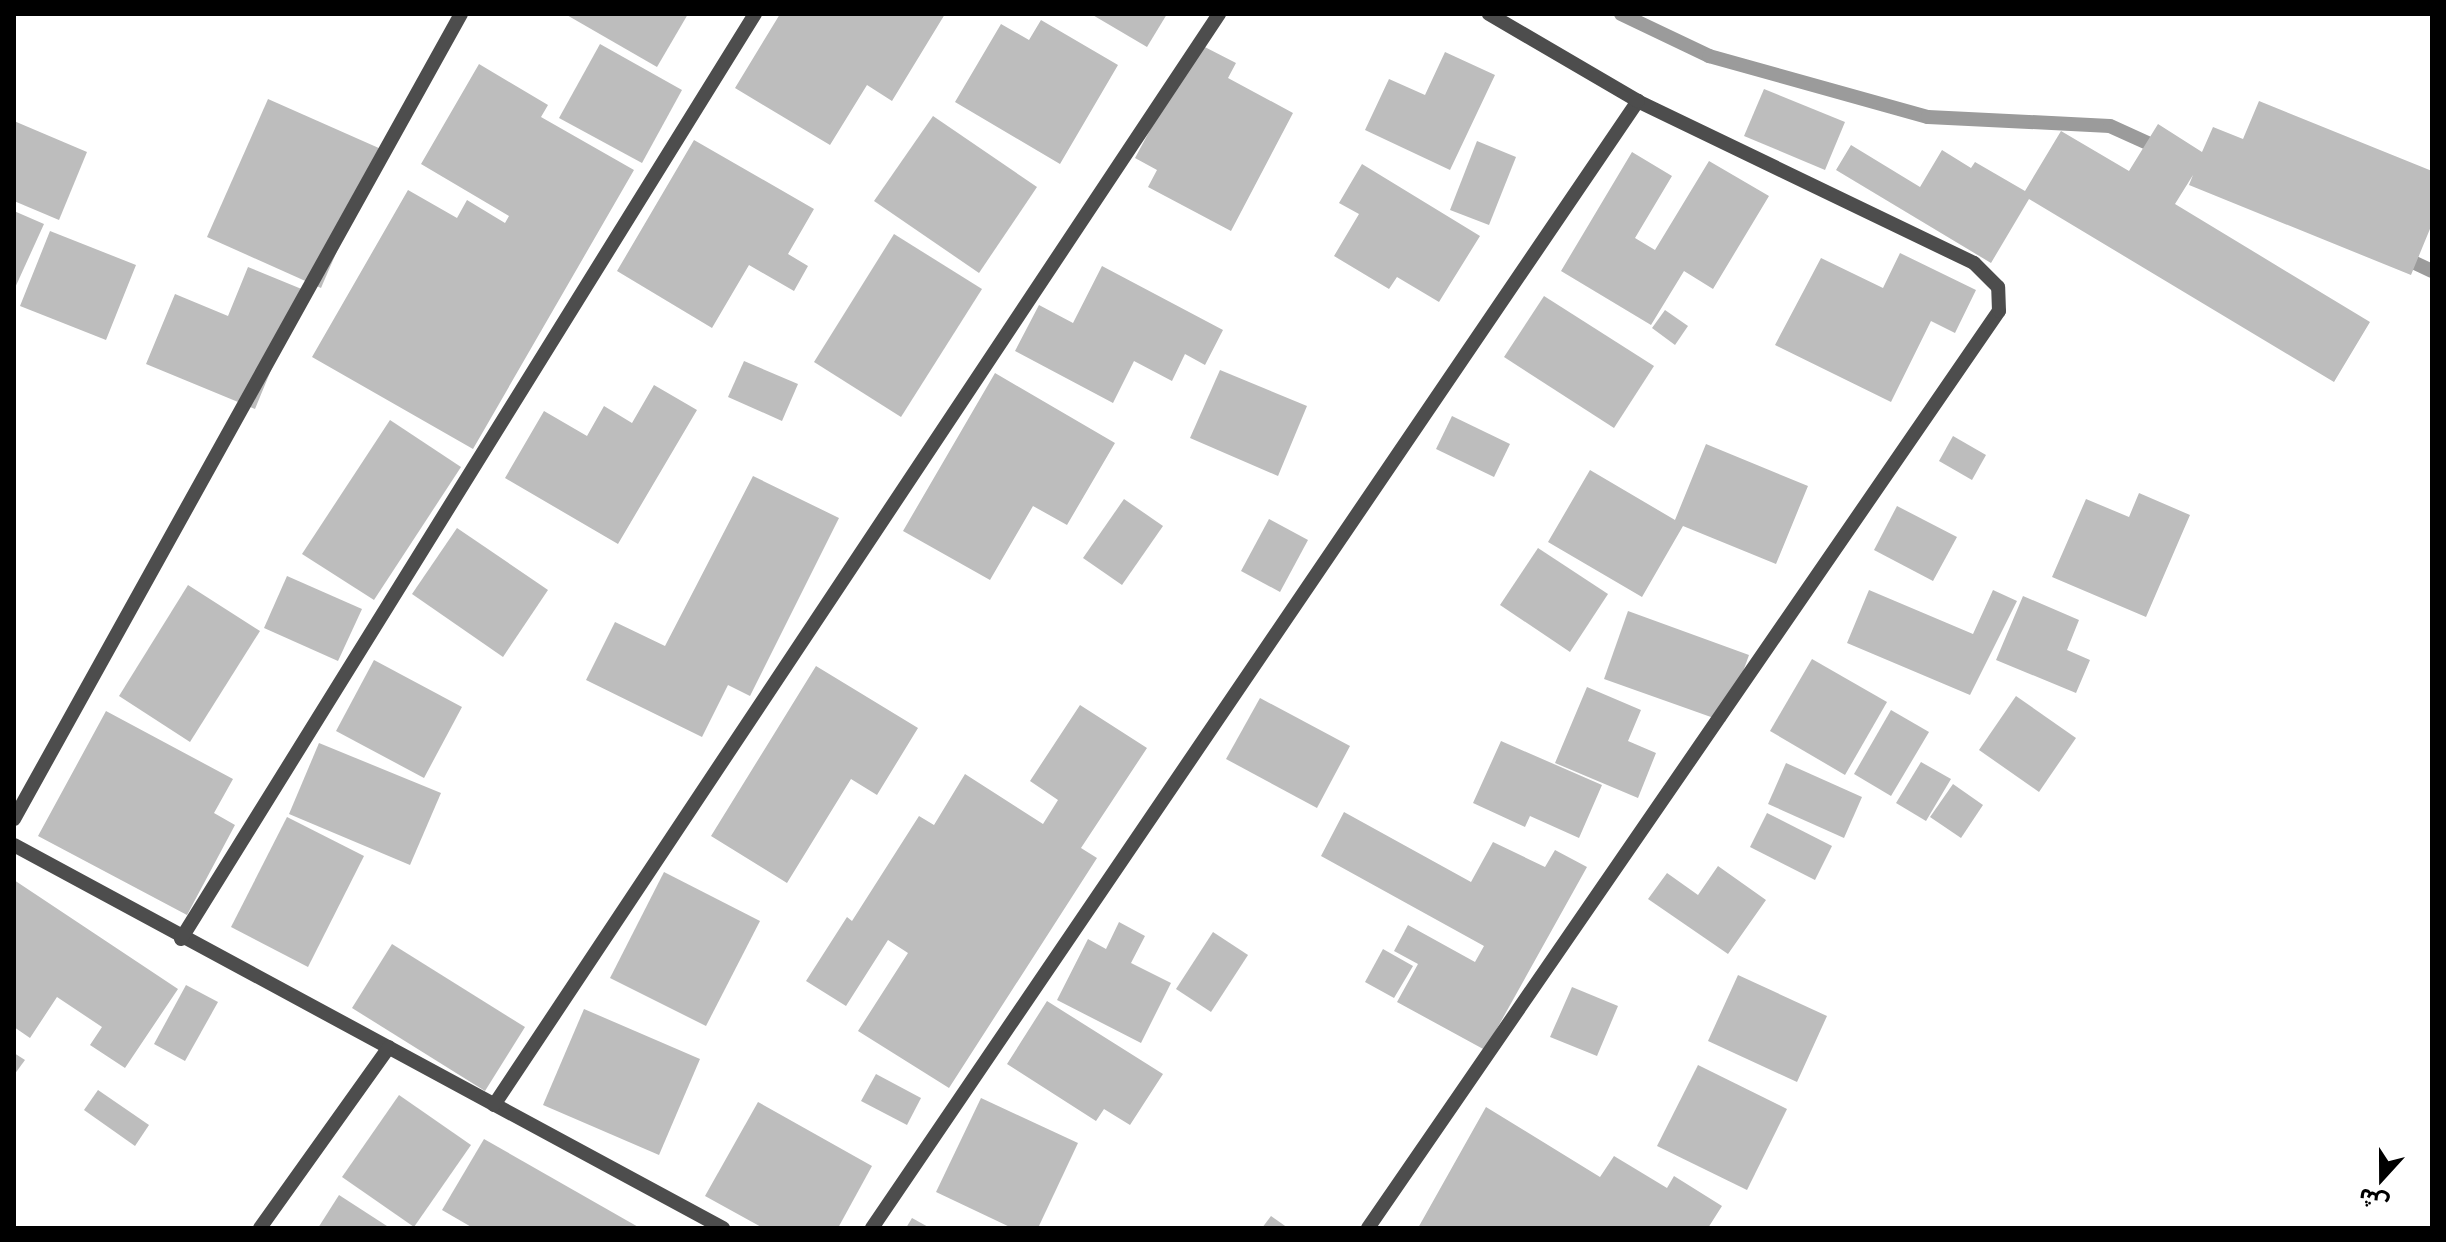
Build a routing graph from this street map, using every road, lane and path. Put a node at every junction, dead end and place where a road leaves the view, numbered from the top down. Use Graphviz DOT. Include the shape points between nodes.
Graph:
graph roads {
  1 [pos="461,14"];
  2 [pos="755,14"];
  3 [pos="1219,14"];
  4 [pos="1489,14"];
  5 [pos="1638,101"];
  6 [pos="14,819"];
  7 [pos="14,845"];
  8 [pos="181,939"];
  9 [pos="389,1047"];
  10 [pos="494,1105"];
  11 [pos="260,1228"];
  12 [pos="723,1228"];
  13 [pos="872,1228"];
  14 [pos="1368,1228"];
  1 -- 6 [label="street"];
  2 -- 8 [label="street"];
  3 -- 10 [label="street"];
  4 -- 5 [label="street"];
  5 -- 13 [label="street"];
  5 -- 14 [label="street" via="1974,263 1998,287 1999,311"];
  7 -- 8 [label="street"];
  8 -- 9 [label="street"];
  9 -- 10 [label="street"];
  9 -- 11 [label="street"];
  10 -- 12 [label="street"];
}
